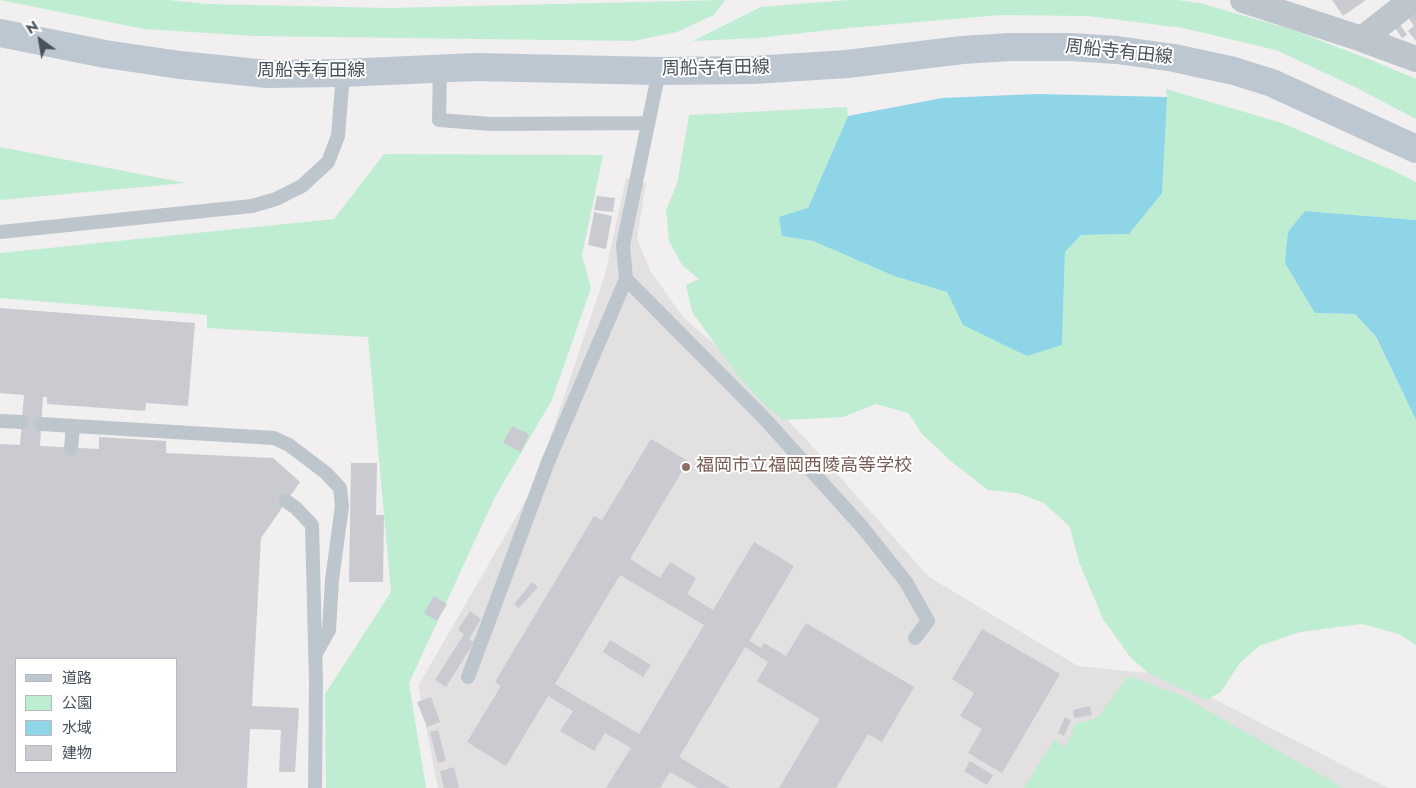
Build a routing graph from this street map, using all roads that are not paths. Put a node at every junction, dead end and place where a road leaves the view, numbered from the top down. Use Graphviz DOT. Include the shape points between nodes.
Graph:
graph roads {
  1 [pos="1243,0"];
  2 [pos="1412,0"];
  3 [pos="0,33"];
  4 [pos="1362,39"];
  5 [pos="1416,59"];
  6 [pos="440,69"];
  7 [pos="659,71"];
  8 [pos="343,73"];
  9 [pos="648,123"];
  10 [pos="1416,149"];
  11 [pos="0,232"];
  12 [pos="626,279"];
  13 [pos="0,420"];
  14 [pos="22,422"];
  15 [pos="41,424"];
  16 [pos="73,427"];
  17 [pos="71,448"];
  18 [pos="286,501"];
  19 [pos="915,638"];
  20 [pos="315,655"];
  21 [pos="468,677"];
  22 [pos="315,788"];
  1 -- 4 [label="street"];
  2 -- 4 [label="street"];
  3 -- 8 [label="main road, 周船寺有田線" via="180,66 267,74"];
  4 -- 5 [label="street"];
  6 -- 7 [label="main road, 周船寺有田線"];
  6 -- 8 [label="main road, 周船寺有田線"];
  6 -- 9 [label="lane" via="439,120 490,124"];
  7 -- 9 [label="lane"];
  7 -- 10 [label="main road, 周船寺有田線" via="847,64 1010,47 1071,46 1117,50 1174,58 1272,83"];
  8 -- 11 [label="lane" via="338,136 328,162 302,186 276,199 252,206"];
  9 -- 12 [label="lane" via="623,246"];
  12 -- 19 [label="lane" via="764,418 863,528 906,582 928,621"];
  12 -- 21 [label="lane" via="548,462"];
  13 -- 14 [label="lane"];
  15 -- 16 [label="lane"];
  16 -- 17 [label="lane"];
  16 -- 20 [label="lane" via="274,438 289,445 326,473 340,488 342,506 329,630"];
  18 -- 20 [label="lane" via="312,525"];
  20 -- 22 [label="lane"];
}
